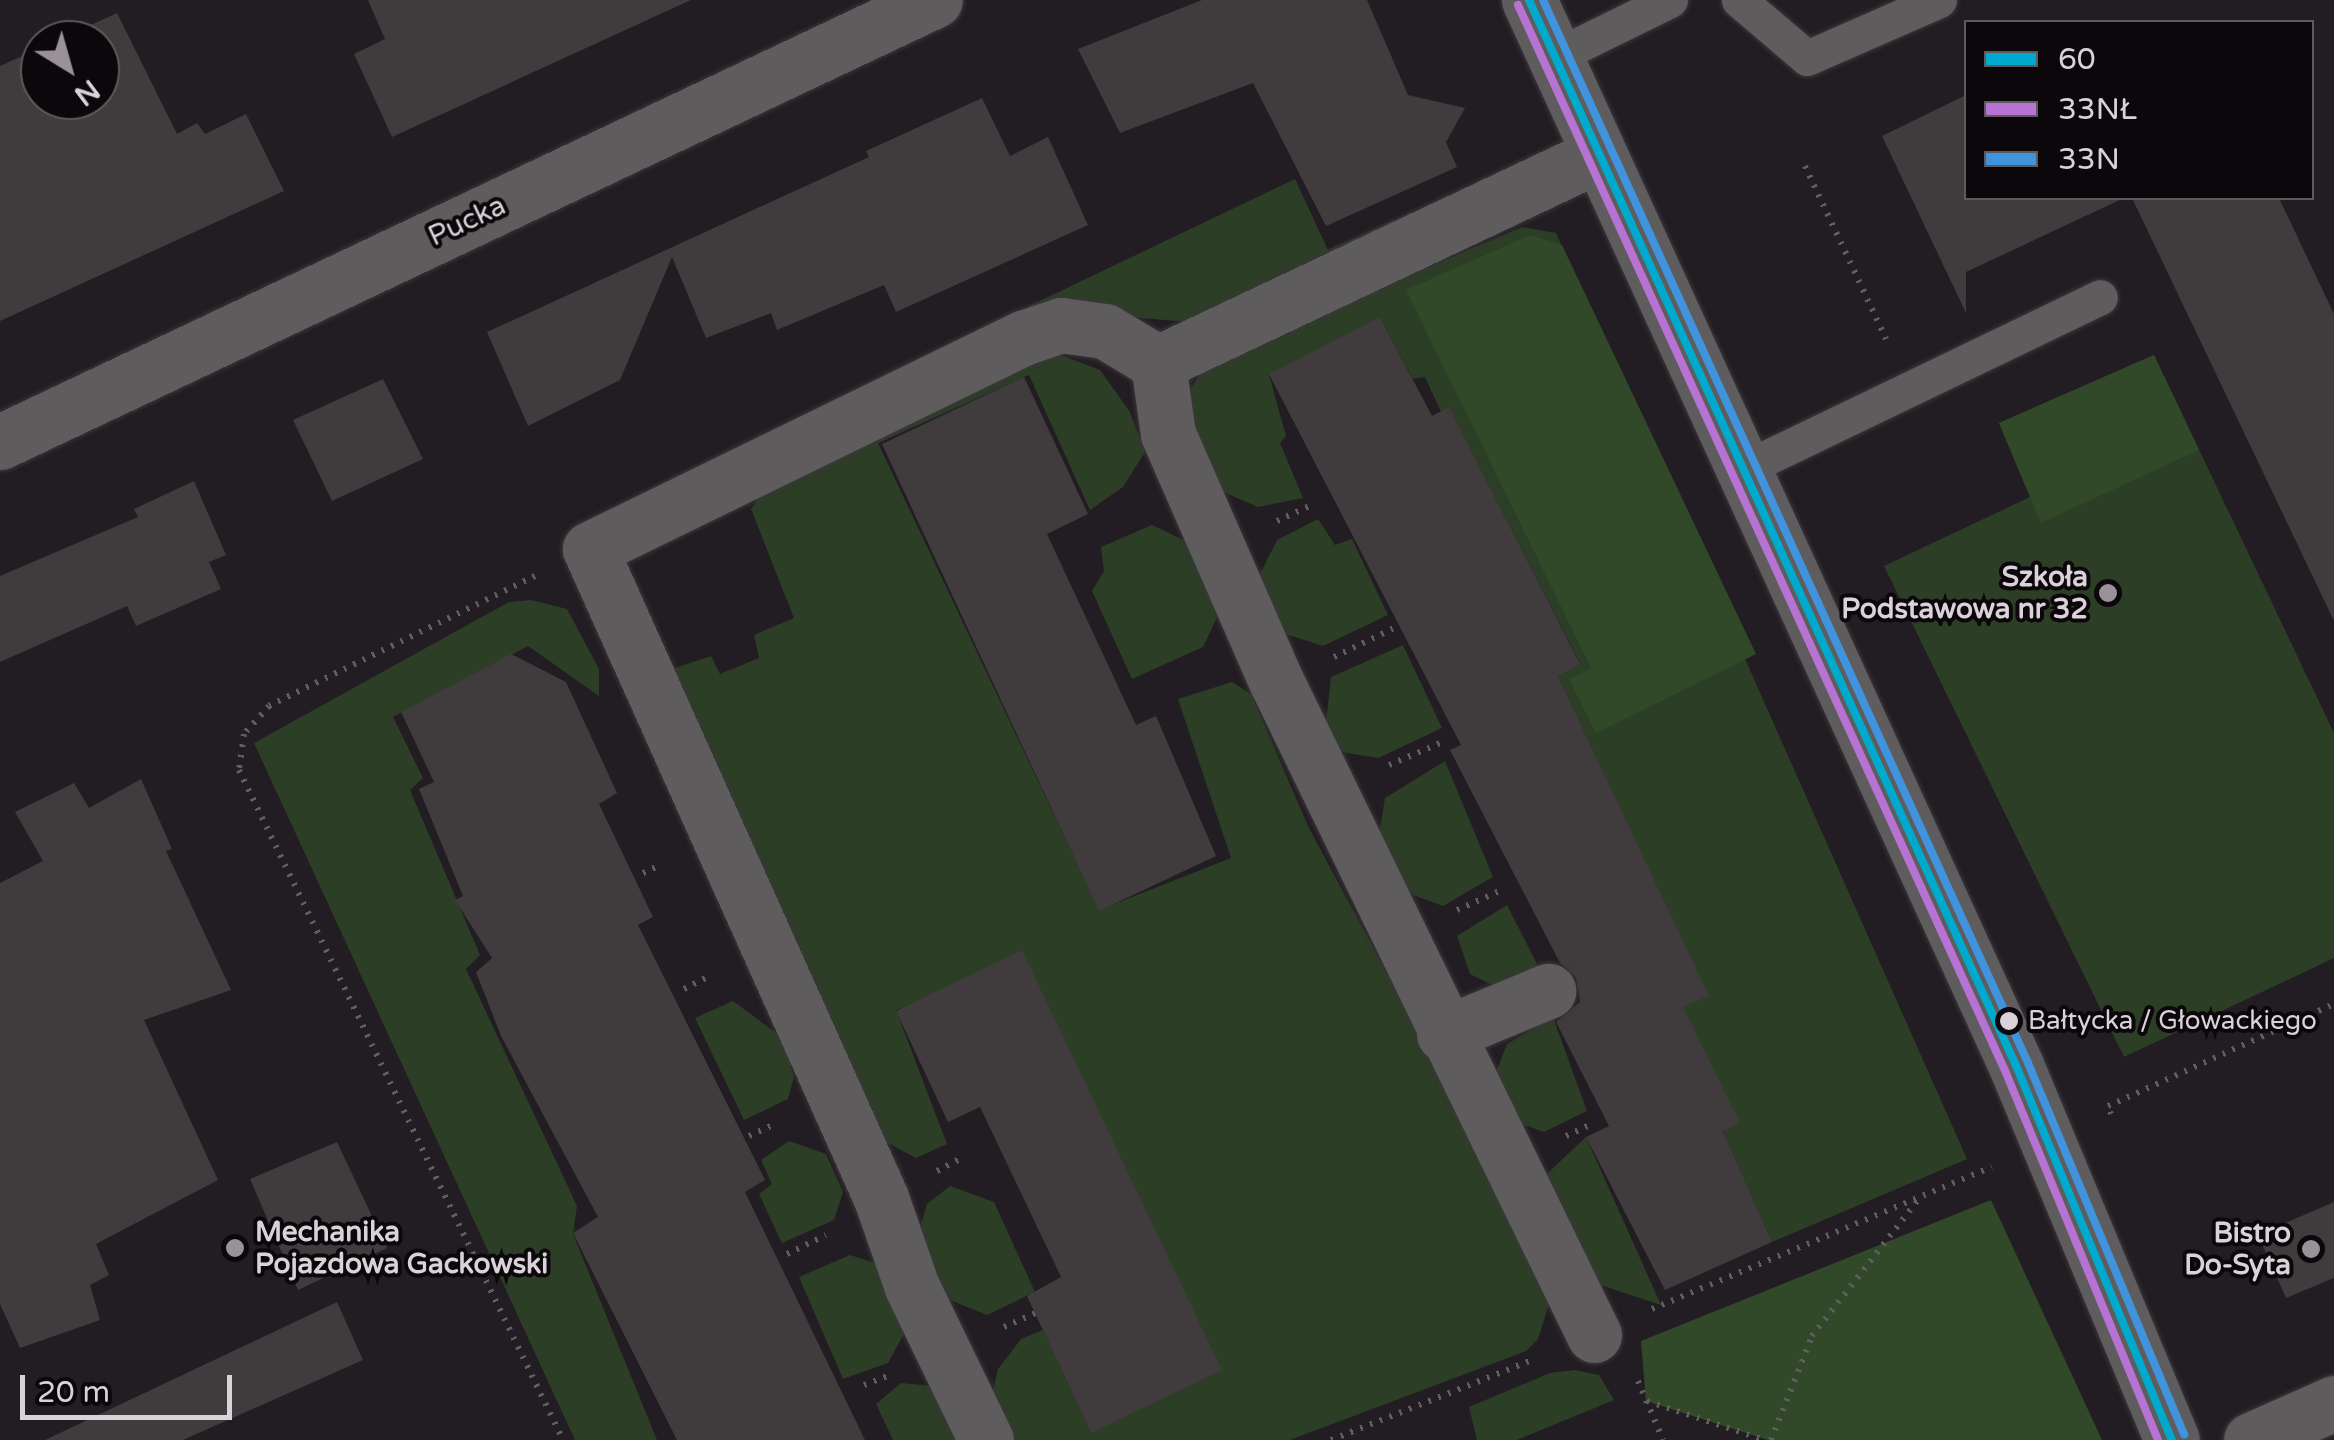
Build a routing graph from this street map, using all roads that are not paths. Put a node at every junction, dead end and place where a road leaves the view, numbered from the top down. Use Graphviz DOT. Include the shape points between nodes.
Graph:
graph roads {
  1 [pos="935,0"];
  2 [pos="1528,0"];
  3 [pos="1670,0"];
  4 [pos="1739,0"];
  5 [pos="1939,0"];
  6 [pos="1556,56"];
  7 [pos="1599,155"];
  8 [pos="2100,297"];
  9 [pos="1158,363"];
  10 [pos="0,442"];
  11 [pos="1744,470"];
  12 [pos="1548,991"];
  13 [pos="1444,1034"];
  14 [pos="1594,1335"];
  15 [pos="2334,1403"];
  16 [pos="986,1440"];
  17 [pos="2172,1440"];
  18 [pos="2252,1440"];
  1 -- 10 [label="street, Pucka"];
  2 -- 6 [label="street"];
  3 -- 6 [label="lane"];
  4 -- 5 [label="lane" via="1807,58"];
  6 -- 7 [label="street"];
  7 -- 9 [label="street"];
  7 -- 11 [label="street"];
  8 -- 11 [label="lane"];
  9 -- 13 [label="street" via="1168,434 1340,817 1404,934"];
  9 -- 16 [label="street" via="1104,331 1061,326 590,549 880,1198 912,1287"];
  11 -- 17 [label="street" via="2017,1068"];
  12 -- 13 [label="street"];
  13 -- 14 [label="street"];
  15 -- 18 [label="street"];
}
